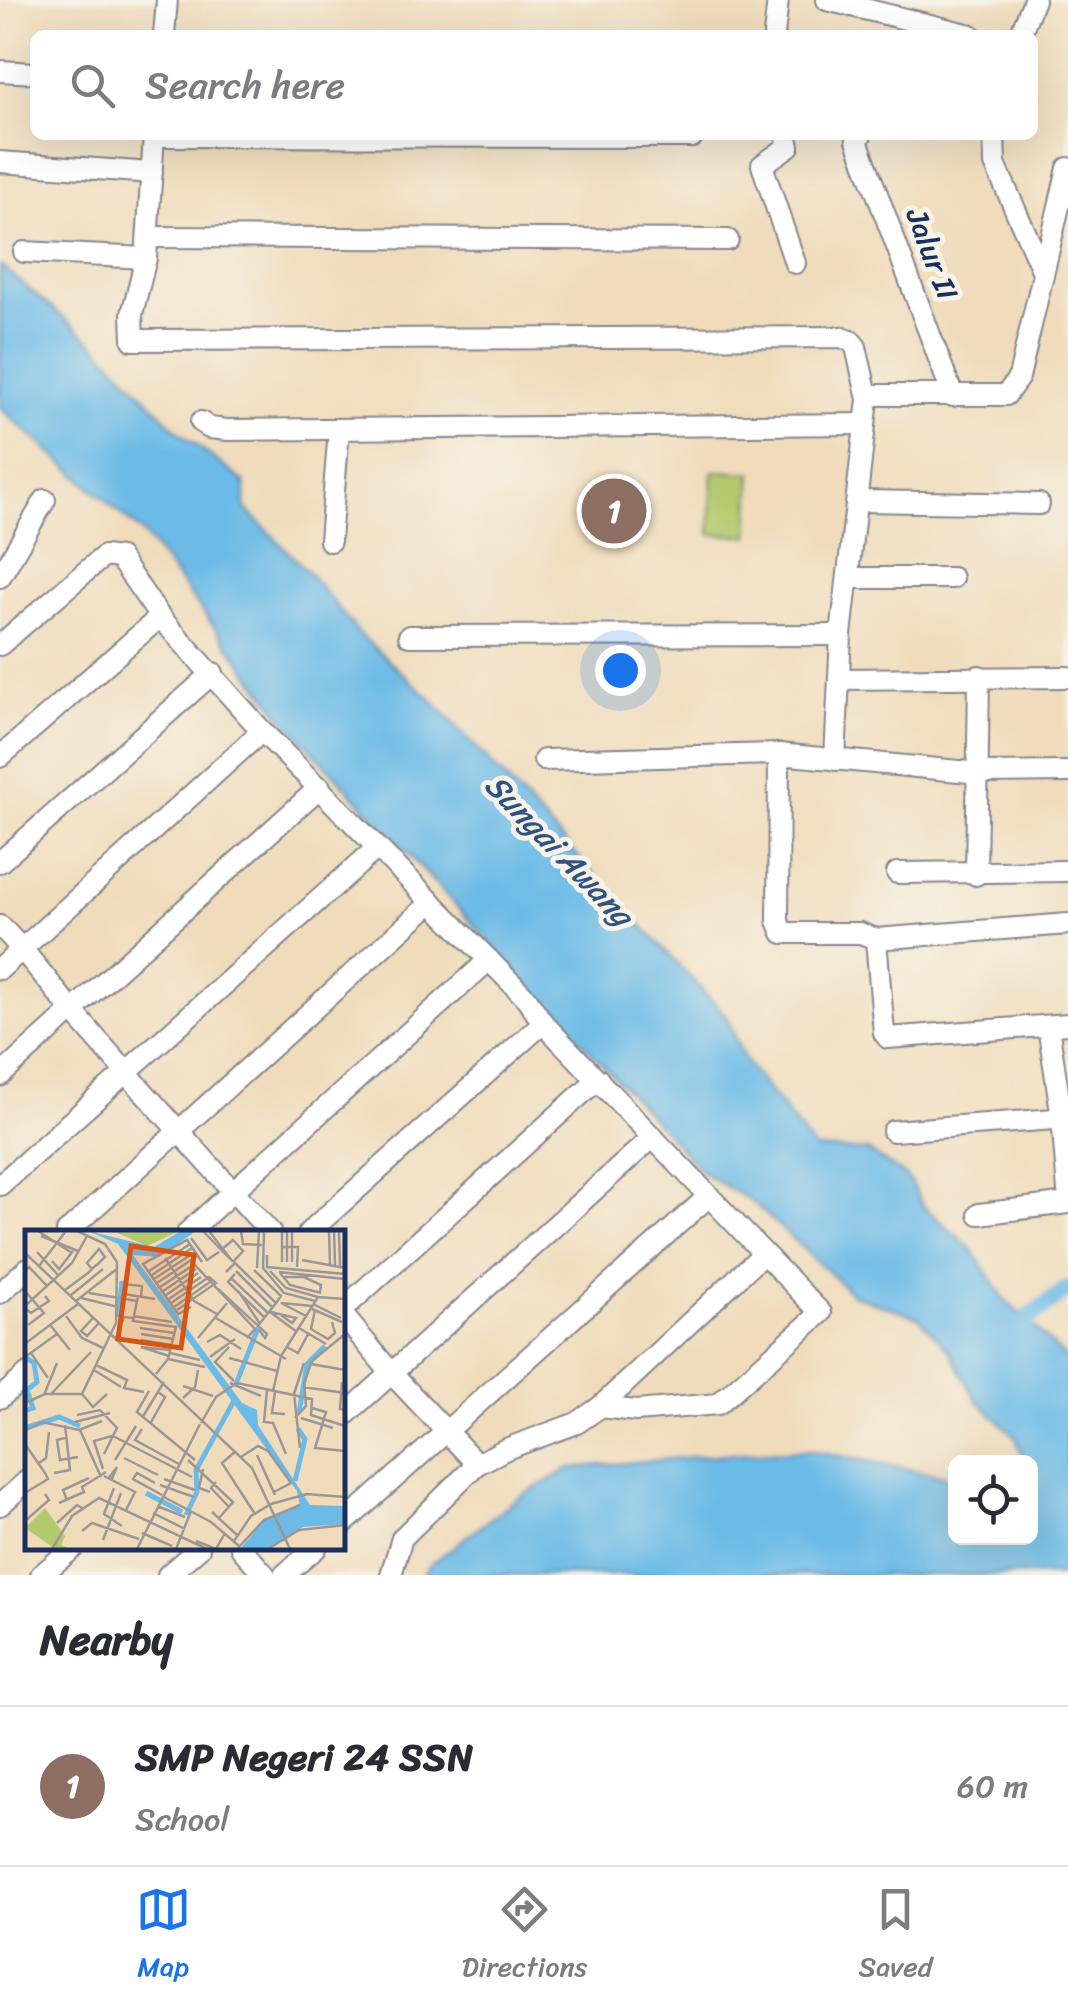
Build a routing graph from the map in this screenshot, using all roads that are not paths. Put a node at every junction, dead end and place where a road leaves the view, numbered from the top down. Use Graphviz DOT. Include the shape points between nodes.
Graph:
graph roads {
  1 [pos="167,0"];
  2 [pos="778,0"];
  3 [pos="827,0"];
  4 [pos="1034,0"];
  5 [pos="164,30"];
  6 [pos="775,30"];
  7 [pos="950,30"];
  8 [pos="1022,30"];
  9 [pos="0,71"];
  10 [pos="30,72"];
  11 [pos="154,140"];
  12 [pos="787,140"];
  13 [pos="857,140"];
  14 [pos="994,140"];
  15 [pos="0,162"];
  16 [pos="1068,168"];
  17 [pos="152,173"];
  18 [pos="728,240"];
  19 [pos="147,247"];
  20 [pos="24,252"];
  21 [pos="796,263"];
  22 [pos="1043,272"];
  23 [pos="868,395"];
  24 [pos="953,396"];
  25 [pos="201,422"];
  26 [pos="864,424"];
  27 [pos="338,429"];
  28 [pos="44,500"];
  29 [pos="858,502"];
  30 [pos="1039,504"];
  31 [pos="330,541"];
  32 [pos="0,578"];
  33 [pos="848,578"];
  34 [pos="952,578"];
  35 [pos="160,617"];
  36 [pos="841,635"];
  37 [pos="410,636"];
  38 [pos="0,645"];
  39 [pos="213,674"];
  40 [pos="979,676"];
  41 [pos="1068,676"];
  42 [pos="838,679"];
  43 [pos="262,731"];
  44 [pos="779,754"];
  45 [pos="0,757"];
  46 [pos="544,760"];
  47 [pos="835,760"];
  48 [pos="1068,772"];
  49 [pos="980,773"];
  50 [pos="320,787"];
  51 [pos="377,848"];
  52 [pos="0,862"];
  53 [pos="1068,871"];
  54 [pos="897,874"];
  55 [pos="976,874"];
  56 [pos="432,902"];
  57 [pos="1068,924"];
  58 [pos="0,926"];
  59 [pos="876,939"];
  60 [pos="24,949"];
  61 [pos="489,960"];
  62 [pos="0,970"];
  63 [pos="72,1010"];
  64 [pos="544,1023"];
  65 [pos="1058,1025"];
  66 [pos="126,1072"];
  67 [pos="0,1076"];
  68 [pos="598,1079"];
  69 [pos="1065,1118"];
  70 [pos="178,1132"];
  71 [pos="894,1132"];
  72 [pos="653,1137"];
  73 [pos="0,1186"];
  74 [pos="1068,1191"];
  75 [pos="234,1192"];
  76 [pos="708,1196"];
  77 [pos="1068,1202"];
  78 [pos="979,1214"];
  79 [pos="69,1230"];
  80 [pos="190,1230"];
  81 [pos="268,1230"];
  82 [pos="311,1230"];
  83 [pos="763,1254"];
  84 [pos="25,1271"];
  85 [pos="0,1294"];
  86 [pos="345,1309"];
  87 [pos="345,1316"];
  88 [pos="392,1374"];
  89 [pos="25,1377"];
  90 [pos="0,1398"];
  91 [pos="600,1407"];
  92 [pos="345,1415"];
  93 [pos="447,1429"];
  94 [pos="478,1464"];
  95 [pos="25,1483"];
  96 [pos="0,1505"];
  97 [pos="345,1522"];
  98 [pos="70,1550"];
  99 [pos="197,1550"];
  100 [pos="243,1550"];
  101 [pos="314,1550"];
  102 [pos="40,1575"];
  103 [pos="168,1575"];
  104 [pos="264,1575"];
  105 [pos="284,1575"];
  106 [pos="392,1575"];
  1 -- 5 [label="street"];
  2 -- 6 [label="street"];
  3 -- 7 [label="street"];
  4 -- 8 [label="street"];
  9 -- 10 [label="street"];
  11 -- 17 [label="street"];
  12 -- 21 [label="street" via="789,146 762,165"];
  13 -- 24 [label="street, Jalur II"];
  14 -- 22 [label="street" via="994,164"];
  15 -- 17 [label="street"];
  16 -- 22 [label="street"];
  17 -- 19 [label="street"];
  18 -- 19 [label="street"];
  19 -- 20 [label="street"];
  19 -- 23 [label="street" via="133,340 841,337 856,347"];
  22 -- 24 [label="street" via="1014,388 1006,395"];
  23 -- 24 [label="street"];
  23 -- 26 [label="street"];
  25 -- 27 [label="street" via="228,430"];
  26 -- 27 [label="street"];
  26 -- 29 [label="street"];
  27 -- 31 [label="street"];
  28 -- 32 [label="street"];
  29 -- 30 [label="street"];
  29 -- 33 [label="street"];
  33 -- 34 [label="street"];
  33 -- 36 [label="street"];
  35 -- 38 [label="street" via="120,558 104,556"];
  35 -- 39 [label="street"];
  35 -- 45 [label="street"];
  36 -- 37 [label="street"];
  36 -- 42 [label="street"];
  39 -- 43 [label="street"];
  39 -- 52 [label="street"];
  40 -- 41 [label="street"];
  40 -- 42 [label="street"];
  40 -- 49 [label="street"];
  42 -- 47 [label="street"];
  43 -- 50 [label="street"];
  43 -- 60 [label="street"];
  44 -- 46 [label="street"];
  44 -- 47 [label="street"];
  44 -- 59 [label="street" via="779,928"];
  47 -- 49 [label="street"];
  48 -- 49 [label="street"];
  49 -- 55 [label="street"];
  50 -- 51 [label="street"];
  50 -- 63 [label="street"];
  51 -- 56 [label="street"];
  51 -- 66 [label="street"];
  53 -- 55 [label="street"];
  54 -- 55 [label="street"];
  56 -- 61 [label="street"];
  56 -- 70 [label="street"];
  57 -- 59 [label="street"];
  58 -- 60 [label="street"];
  59 -- 65 [label="street" via="888,1038"];
  60 -- 62 [label="street"];
  60 -- 63 [label="street"];
  61 -- 64 [label="street"];
  61 -- 75 [label="street"];
  63 -- 66 [label="street"];
  63 -- 67 [label="street"];
  64 -- 68 [label="street"];
  64 -- 82 [label="street"];
  65 -- 69 [label="street"];
  66 -- 70 [label="street"];
  66 -- 73 [label="street"];
  68 -- 72 [label="street"];
  68 -- 86 [label="street"];
  69 -- 71 [label="street"];
  69 -- 74 [label="street"];
  70 -- 75 [label="street"];
  70 -- 79 [label="street"];
  72 -- 76 [label="street"];
  72 -- 88 [label="street"];
  75 -- 80 [label="street"];
  75 -- 81 [label="street"];
  76 -- 83 [label="street"];
  76 -- 93 [label="street"];
  77 -- 78 [label="street"];
  83 -- 91 [label="street"];
  83 -- 91 [label="street" via="821,1313 718,1404 636,1412"];
  84 -- 85 [label="street"];
  87 -- 88 [label="street"];
  88 -- 92 [label="street"];
  88 -- 93 [label="street"];
  89 -- 90 [label="street"];
  91 -- 94 [label="street"];
  93 -- 94 [label="street"];
  93 -- 97 [label="street"];
  94 -- 106 [label="street" via="402,1538"];
  95 -- 96 [label="street"];
  98 -- 102 [label="street"];
  99 -- 103 [label="street"];
  100 -- 104 [label="street"];
  101 -- 105 [label="street"];
}
